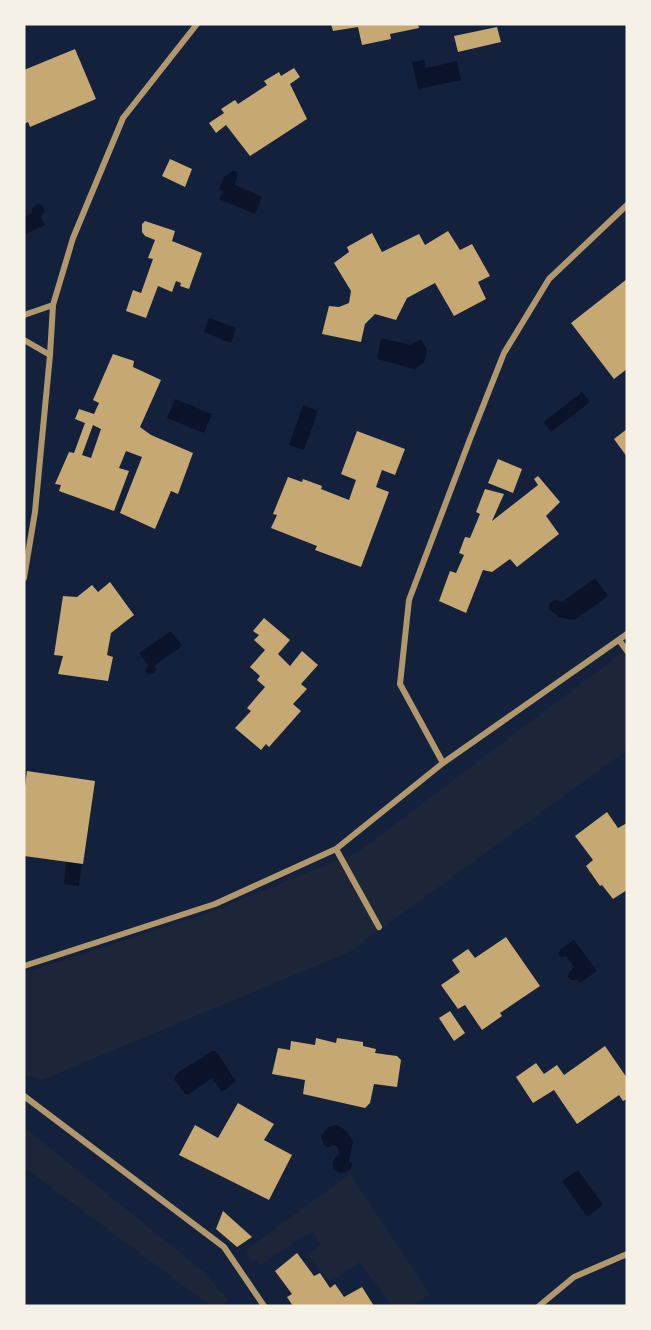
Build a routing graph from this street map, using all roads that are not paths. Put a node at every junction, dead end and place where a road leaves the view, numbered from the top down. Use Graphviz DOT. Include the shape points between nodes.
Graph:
graph roads {
  1 [pos="197,24"];
  2 [pos="627,205"];
  3 [pos="53,305"];
  4 [pos="24,315"];
  5 [pos="24,340"];
  6 [pos="50,355"];
  7 [pos="24,578"];
  8 [pos="627,634"];
  9 [pos="619,640"];
  10 [pos="627,651"];
  11 [pos="443,763"];
  12 [pos="336,849"];
  13 [pos="379,927"];
  14 [pos="24,966"];
  15 [pos="24,1096"];
  16 [pos="627,1254"];
  17 [pos="264,1306"];
  18 [pos="539,1306"];
  1 -- 3 [label="street" via="123,118 73,238"];
  2 -- 11 [label="street" via="549,279 504,353 409,600 400,684"];
  3 -- 4 [label="street"];
  3 -- 6 [label="street"];
  5 -- 6 [label="street"];
  6 -- 7 [label="street" via="35,512"];
  8 -- 9 [label="street"];
  9 -- 10 [label="street"];
  9 -- 11 [label="street"];
  11 -- 12 [label="street"];
  12 -- 13 [label="street"];
  12 -- 14 [label="street" via="215,904"];
  15 -- 17 [label="street" via="224,1247"];
  16 -- 18 [label="street" via="574,1277"];
}
